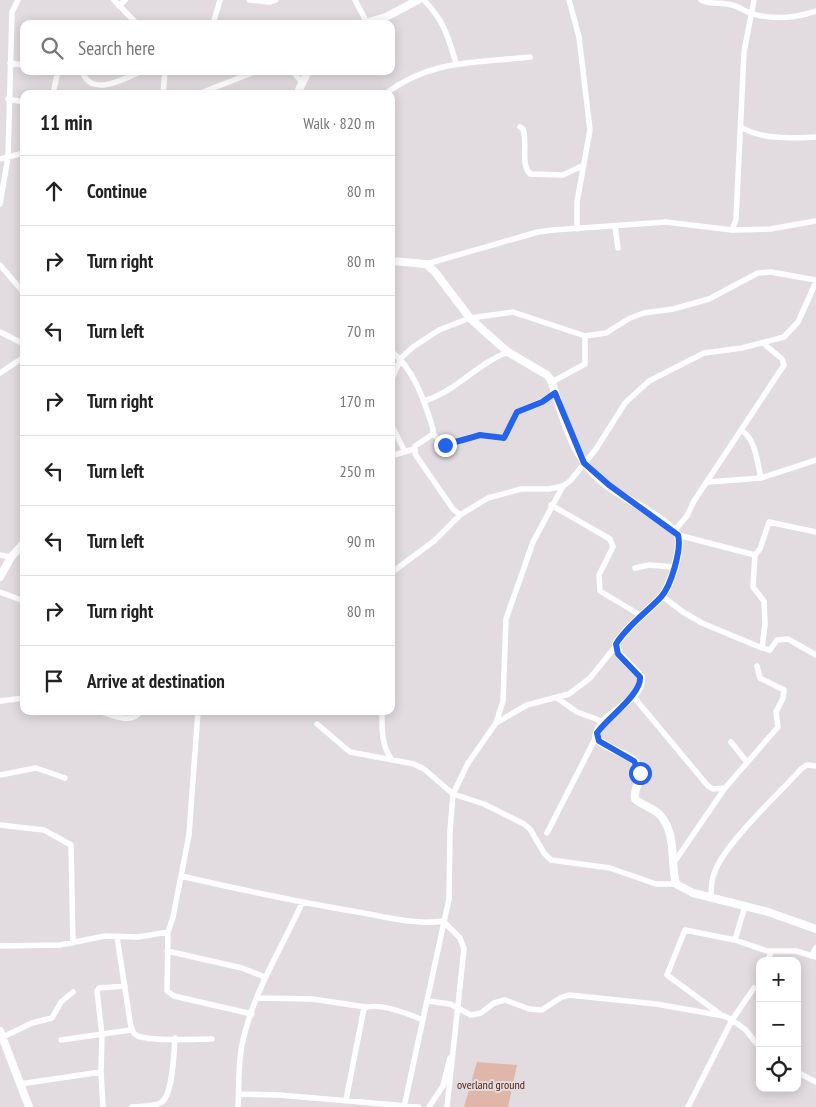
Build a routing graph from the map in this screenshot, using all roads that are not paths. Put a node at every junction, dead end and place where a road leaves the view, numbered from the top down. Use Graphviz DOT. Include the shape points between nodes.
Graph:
graph roads {
  1 [pos="18,0"];
  2 [pos="114,0"];
  3 [pos="125,0"];
  4 [pos="220,0"];
  5 [pos="249,0"];
  6 [pos="276,0"];
  7 [pos="354,0"];
  8 [pos="418,0"];
  9 [pos="424,0"];
  10 [pos="569,0"];
  11 [pos="701,0"];
  12 [pos="754,0"];
  13 [pos="119,6"];
  14 [pos="816,11"];
  15 [pos="750,13"];
  16 [pos="133,20"];
  17 [pos="214,20"];
  18 [pos="362,20"];
  19 [pos="373,20"];
  20 [pos="530,57"];
  21 [pos="10,63"];
  22 [pos="456,63"];
  23 [pos="20,64"];
  24 [pos="57,75"];
  25 [pos="85,75"];
  26 [pos="131,75"];
  27 [pos="165,75"];
  28 [pos="247,75"];
  29 [pos="296,75"];
  30 [pos="306,75"];
  31 [pos="302,82"];
  32 [pos="54,89"];
  33 [pos="163,90"];
  34 [pos="208,90"];
  35 [pos="299,90"];
  36 [pos="392,90"];
  37 [pos="8,99"];
  38 [pos="20,101"];
  39 [pos="0,113"];
  40 [pos="8,113"];
  41 [pos="741,127"];
  42 [pos="520,128"];
  43 [pos="816,137"];
  44 [pos="20,154"];
  45 [pos="8,157"];
  46 [pos="0,159"];
  47 [pos="584,165"];
  48 [pos="0,204"];
  49 [pos="816,221"];
  50 [pos="615,226"];
  51 [pos="576,229"];
  52 [pos="732,230"];
  53 [pos="618,248"];
  54 [pos="395,261"];
  55 [pos="426,264"];
  56 [pos="0,265"];
  57 [pos="816,281"];
  58 [pos="20,288"];
  59 [pos="470,318"];
  60 [pos="0,332"];
  61 [pos="585,336"];
  62 [pos="20,342"];
  63 [pos="763,343"];
  64 [pos="508,352"];
  65 [pos="395,354"];
  66 [pos="401,358"];
  67 [pos="20,360"];
  68 [pos="395,372"];
  69 [pos="0,373"];
  70 [pos="552,382"];
  71 [pos="555,393"];
  72 [pos="424,401"];
  73 [pos="741,430"];
  74 [pos="395,432"];
  75 [pos="433,434"];
  76 [pos="414,449"];
  77 [pos="405,452"];
  78 [pos="395,455"];
  79 [pos="816,460"];
  80 [pos="584,463"];
  81 [pos="761,478"];
  82 [pos="708,482"];
  83 [pos="563,486"];
  84 [pos="551,505"];
  85 [pos="460,515"];
  86 [pos="815,532"];
  87 [pos="676,533"];
  88 [pos="20,547"];
  89 [pos="0,555"];
  90 [pos="755,555"];
  91 [pos="11,556"];
  92 [pos="674,567"];
  93 [pos="635,568"];
  94 [pos="395,570"];
  95 [pos="0,577"];
  96 [pos="0,592"];
  97 [pos="662,596"];
  98 [pos="20,600"];
  99 [pos="640,615"];
  100 [pos="615,647"];
  101 [pos="762,648"];
  102 [pos="816,655"];
  103 [pos="756,666"];
  104 [pos="632,696"];
  105 [pos="20,698"];
  106 [pos="557,698"];
  107 [pos="0,701"];
  108 [pos="114,715"];
  109 [pos="137,715"];
  110 [pos="198,715"];
  111 [pos="382,715"];
  112 [pos="604,722"];
  113 [pos="496,723"];
  114 [pos="317,724"];
  115 [pos="596,737"];
  116 [pos="730,742"];
  117 [pos="392,760"];
  118 [pos="747,762"];
  119 [pos="816,766"];
  120 [pos="0,775"];
  121 [pos="66,778"];
  122 [pos="725,788"];
  123 [pos="453,794"];
  124 [pos="0,826"];
  125 [pos="547,833"];
  126 [pos="675,861"];
  127 [pos="181,876"];
  128 [pos="676,884"];
  129 [pos="712,898"];
  130 [pos="302,903"];
  131 [pos="745,906"];
  132 [pos="443,921"];
  133 [pos="816,929"];
  134 [pos="168,932"];
  135 [pos="117,937"];
  136 [pos="735,940"];
  137 [pos="73,943"];
  138 [pos="0,946"];
  139 [pos="816,948"];
  140 [pos="167,951"];
  141 [pos="771,952"];
  142 [pos="814,956"];
  143 [pos="769,957"];
  144 [pos="265,977"];
  145 [pos="125,986"];
  146 [pos="756,989"];
  147 [pos="73,992"];
  148 [pos="258,998"];
  149 [pos="428,1001"];
  150 [pos="366,1007"];
  151 [pos="459,1007"];
  152 [pos="252,1014"];
  153 [pos="724,1016"];
  154 [pos="423,1020"];
  155 [pos="732,1020"];
  156 [pos="132,1030"];
  157 [pos="2,1034"];
  158 [pos="102,1034"];
  159 [pos="175,1038"];
  160 [pos="212,1039"];
  161 [pos="61,1040"];
  162 [pos="455,1044"];
  163 [pos="759,1047"];
  164 [pos="101,1072"];
  165 [pos="801,1074"];
  166 [pos="816,1082"];
  167 [pos="20,1084"];
  168 [pos="239,1094"];
  169 [pos="346,1100"];
  170 [pos="355,1104"];
  171 [pos="404,1106"];
  172 [pos="29,1107"];
  173 [pos="103,1107"];
  174 [pos="132,1107"];
  175 [pos="238,1107"];
  176 [pos="419,1107"];
  177 [pos="429,1107"];
  178 [pos="448,1107"];
  179 [pos="688,1107"];
  1 -- 21 [label="street" via="12,12"];
  2 -- 13 [label="street"];
  3 -- 13 [label="street"];
  4 -- 17 [label="street"];
  5 -- 6 [label="street"];
  7 -- 18 [label="street"];
  8 -- 19 [label="street"];
  9 -- 22 [label="street" via="444,25"];
  10 -- 47 [label="street" via="579,36 590,116"];
  11 -- 15 [label="street" via="731,4"];
  12 -- 15 [label="street"];
  13 -- 16 [label="street"];
  14 -- 15 [label="street" via="784,17"];
  15 -- 41 [label="street" via="744,52"];
  20 -- 22 [label="street"];
  21 -- 23 [label="street"];
  21 -- 37 [label="street"];
  22 -- 36 [label="street" via="417,74"];
  24 -- 32 [label="street"];
  25 -- 26 [label="street" via="90,83 99,86"];
  27 -- 33 [label="street"];
  28 -- 34 [label="street"];
  29 -- 31 [label="street"];
  30 -- 31 [label="street"];
  31 -- 35 [label="street"];
  37 -- 38 [label="street"];
  37 -- 40 [label="street"];
  39 -- 40 [label="street"];
  40 -- 45 [label="street"];
  41 -- 43 [label="street" via="766,136"];
  41 -- 52 [label="street" via="736,219"];
  42 -- 47 [label="street" via="525,136 528,173 559,176"];
  44 -- 45 [label="street"];
  45 -- 46 [label="street"];
  45 -- 48 [label="street"];
  47 -- 51 [label="street"];
  49 -- 52 [label="street" via="770,229"];
  50 -- 51 [label="street"];
  50 -- 52 [label="street" via="666,222"];
  50 -- 53 [label="street"];
  51 -- 55 [label="street" via="538,232"];
  54 -- 55 [label="street"];
  55 -- 59 [label="street"];
  56 -- 58 [label="street"];
  57 -- 61 [label="street" via="771,272 758,273 709,299 644,313 596,336"];
  57 -- 63 [label="street" via="792,331"];
  59 -- 61 [label="street" via="513,312"];
  59 -- 64 [label="street"];
  59 -- 66 [label="street" via="439,330"];
  60 -- 62 [label="street"];
  61 -- 70 [label="street" via="586,364"];
  63 -- 73 [label="street" via="784,364"];
  63 -- 80 [label="street" via="704,354 649,381 625,403"];
  64 -- 70 [label="street" via="547,375"];
  64 -- 72 [label="street" via="486,362 449,391"];
  65 -- 66 [label="street"];
  66 -- 68 [label="street"];
  66 -- 72 [label="street"];
  67 -- 69 [label="street"];
  70 -- 71 [label="street"];
  71 -- 75 [label="street" via="517,412 504,438 480,435 448,445 441,443"];
  71 -- 80 [label="street"];
  72 -- 75 [label="street"];
  73 -- 81 [label="street" via="753,444"];
  73 -- 82 [label="street"];
  74 -- 77 [label="street"];
  75 -- 76 [label="street" via="420,441"];
  76 -- 77 [label="street"];
  76 -- 85 [label="street" via="421,466"];
  77 -- 78 [label="street"];
  79 -- 81 [label="street"];
  80 -- 83 [label="street"];
  80 -- 87 [label="street"];
  81 -- 82 [label="street"];
  82 -- 87 [label="street"];
  83 -- 84 [label="street"];
  83 -- 85 [label="street" via="503,493"];
  84 -- 99 [label="street" via="610,539 613,547 599,575 600,590"];
  84 -- 113 [label="street" via="533,542 506,619 503,701"];
  85 -- 94 [label="street"];
  86 -- 90 [label="street" via="769,522"];
  87 -- 90 [label="street"];
  87 -- 92 [label="street" via="679,549"];
  88 -- 91 [label="street"];
  89 -- 91 [label="street"];
  90 -- 101 [label="street" via="753,587 764,601 765,614"];
  91 -- 95 [label="street"];
  92 -- 93 [label="street" via="649,565"];
  92 -- 97 [label="street"];
  96 -- 98 [label="street"];
  97 -- 99 [label="street"];
  97 -- 101 [label="street" via="702,622"];
  99 -- 100 [label="street"];
  100 -- 104 [label="street" via="640,677 640,686"];
  100 -- 106 [label="street" via="590,678 570,694"];
  101 -- 102 [label="street" via="770,650 777,640 788,639"];
  103 -- 118 [label="street" via="760,678 782,688 784,695 776,712 778,727"];
  104 -- 112 [label="street"];
  104 -- 122 [label="street" via="708,786"];
  105 -- 107 [label="street"];
  106 -- 112 [label="street" via="577,712"];
  106 -- 113 [label="street" via="527,705"];
  108 -- 109 [label="street" via="128,719"];
  110 -- 127 [label="street" via="192,816"];
  111 -- 117 [label="street" via="383,741"];
  112 -- 115 [label="street"];
  113 -- 123 [label="street" via="468,763"];
  114 -- 117 [label="street" via="346,751"];
  115 -- 125 [label="street"];
  115 -- 126 [label="street" via="639,767 635,799 660,814 666,822"];
  116 -- 118 [label="street"];
  117 -- 123 [label="street" via="424,769"];
  118 -- 122 [label="street"];
  119 -- 129 [label="street" via="807,765 801,769 732,845 715,870"];
  120 -- 121 [label="street" via="36,768"];
  122 -- 126 [label="street"];
  123 -- 128 [label="street" via="484,804 524,824 551,860 610,868 656,884"];
  123 -- 132 [label="street" via="449,899"];
  124 -- 137 [label="street" via="44,830 71,845"];
  126 -- 128 [label="street"];
  127 -- 130 [label="street"];
  127 -- 134 [label="street"];
  128 -- 129 [label="street" via="692,893"];
  129 -- 131 [label="street"];
  130 -- 132 [label="street" via="425,923"];
  130 -- 144 [label="street"];
  131 -- 133 [label="street"];
  131 -- 136 [label="street"];
  132 -- 149 [label="street"];
  132 -- 151 [label="street" via="460,938 464,948"];
  134 -- 135 [label="street"];
  134 -- 140 [label="street"];
  135 -- 137 [label="street" via="90,938"];
  135 -- 145 [label="street"];
  136 -- 141 [label="street"];
  136 -- 153 [label="street" via="685,930 667,975"];
  137 -- 138 [label="street"];
  139 -- 142 [label="street"];
  140 -- 144 [label="street" via="242,968"];
  140 -- 152 [label="street" via="166,987 170,994"];
  141 -- 142 [label="street"];
  141 -- 143 [label="street"];
  144 -- 148 [label="street"];
  145 -- 156 [label="street"];
  145 -- 158 [label="street" via="97,990"];
  146 -- 155 [label="street"];
  147 -- 157 [label="street" via="61,1002 52,1018"];
  148 -- 150 [label="street" via="305,999"];
  148 -- 152 [label="street"];
  149 -- 151 [label="street"];
  149 -- 154 [label="street"];
  150 -- 154 [label="street" via="397,1010"];
  150 -- 169 [label="street"];
  151 -- 153 [label="street" via="471,1014 481,1013 494,1003 505,1000 539,1011 560,998 574,995 672,1006"];
  151 -- 162 [label="street"];
  152 -- 168 [label="street" via="242,1045"];
  153 -- 155 [label="street"];
  154 -- 171 [label="street"];
  155 -- 163 [label="street" via="746,1030"];
  155 -- 179 [label="street"];
  156 -- 158 [label="street"];
  156 -- 159 [label="street" via="146,1039"];
  157 -- 167 [label="street"];
  158 -- 161 [label="street"];
  158 -- 164 [label="street"];
  159 -- 160 [label="street"];
  159 -- 174 [label="street" via="172,1074 164,1100 161,1104"];
  162 -- 177 [label="street" via="443,1086"];
  162 -- 178 [label="street"];
  164 -- 167 [label="street"];
  164 -- 173 [label="street"];
  165 -- 166 [label="street"];
  167 -- 172 [label="street"];
  168 -- 169 [label="street"];
  168 -- 175 [label="street"];
  169 -- 170 [label="street"];
  170 -- 171 [label="street"];
  171 -- 176 [label="street"];
}
